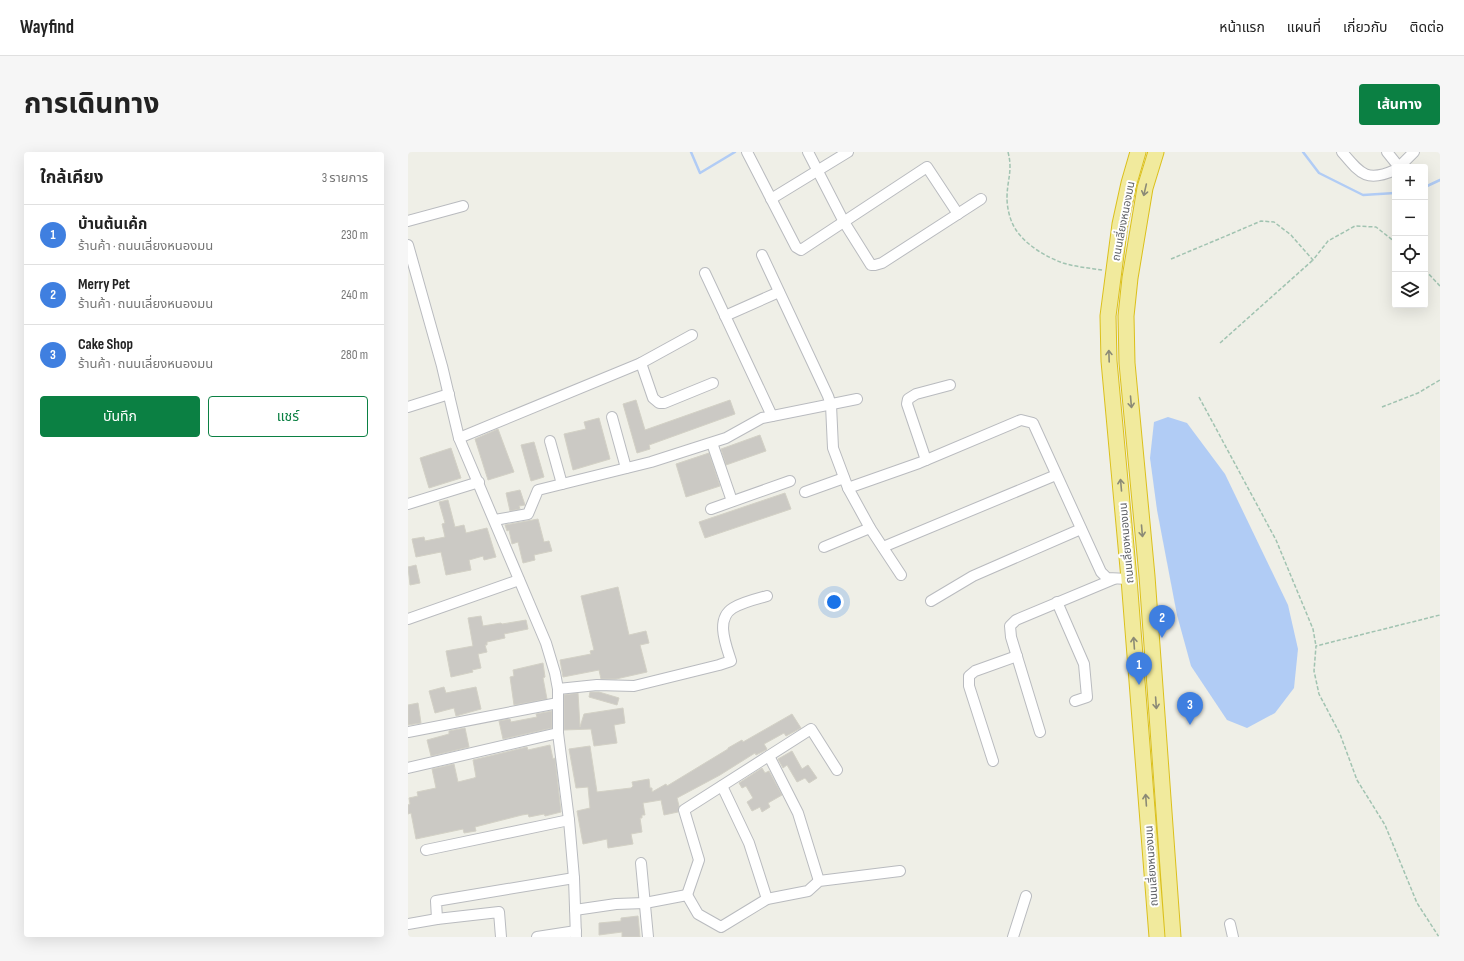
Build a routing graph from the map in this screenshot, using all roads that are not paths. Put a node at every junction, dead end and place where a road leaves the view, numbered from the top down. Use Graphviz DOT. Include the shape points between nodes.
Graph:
graph roads {
  1 [pos="747,152"];
  2 [pos="808,152"];
  3 [pos="848,152"];
  4 [pos="1138,152"];
  5 [pos="1156,152"];
  6 [pos="1342,152"];
  7 [pos="1387,152"];
  8 [pos="1414,152"];
  9 [pos="1397,164"];
  10 [pos="1402,164"];
  11 [pos="818,170"];
  12 [pos="1392,171"];
  13 [pos="771,199"];
  14 [pos="981,199"];
  15 [pos="463,206"];
  16 [pos="958,214"];
  17 [pos="408,221"];
  18 [pos="844,222"];
  19 [pos="408,245"];
  20 [pos="762,255"];
  21 [pos="705,273"];
  22 [pos="780,292"];
  23 [pos="725,316"];
  24 [pos="692,335"];
  25 [pos="641,363"];
  26 [pos="714,383"];
  27 [pos="950,385"];
  28 [pos="448,394"];
  29 [pos="857,399"];
  30 [pos="831,405"];
  31 [pos="408,407"];
  32 [pos="772,416"];
  33 [pos="612,417"];
  34 [pos="459,438"];
  35 [pos="550,441"];
  36 [pos="712,443"];
  37 [pos="926,460"];
  38 [pos="626,468"];
  39 [pos="1056,475"];
  40 [pos="844,478"];
  41 [pos="790,481"];
  42 [pos="479,482"];
  43 [pos="562,484"];
  44 [pos="848,488"];
  45 [pos="805,492"];
  46 [pos="732,501"];
  47 [pos="408,504"];
  48 [pos="711,509"];
  49 [pos="495,520"];
  50 [pos="870,528"];
  51 [pos="1081,529"];
  52 [pos="824,547"];
  53 [pos="883,547"];
  54 [pos="901,575"];
  55 [pos="1122,579"];
  56 [pos="519,580"];
  57 [pos="767,596"];
  58 [pos="931,601"];
  59 [pos="1057,602"];
  60 [pos="408,619"];
  61 [pos="1017,656"];
  62 [pos="558,689"];
  63 [pos="1075,701"];
  64 [pos="558,703"];
  65 [pos="408,732"];
  66 [pos="1040,732"];
  67 [pos="558,733"];
  68 [pos="769,756"];
  69 [pos="993,761"];
  70 [pos="408,768"];
  71 [pos="837,770"];
  72 [pos="722,786"];
  73 [pos="569,820"];
  74 [pos="426,850"];
  75 [pos="641,863"];
  76 [pos="900,871"];
  77 [pos="574,878"];
  78 [pos="819,880"];
  79 [pos="687,895"];
  80 [pos="1026,896"];
  81 [pos="767,899"];
  82 [pos="645,903"];
  83 [pos="575,910"];
  84 [pos="437,919"];
  85 [pos="408,924"];
  86 [pos="1230,924"];
  87 [pos="576,934"];
  88 [pos="501,937"];
  89 [pos="536,937"];
  90 [pos="648,937"];
  91 [pos="1013,937"];
  92 [pos="1157,937"];
  93 [pos="1173,937"];
  94 [pos="1233,937"];
  1 -- 13 [label="street"];
  2 -- 11 [label="street"];
  3 -- 11 [label="street"];
  55 -- 4 [label="highway, ถนนเลี่ยงหนองมน, one-way" via="1108,316 1120,224"];
  5 -- 93 [label="highway, ถนนเลี่ยงหนองมน, one-way" via="1142,202 1130,278 1126,316 1127,363"];
  6 -- 12 [label="street" via="1360,172 1368,176 1378,176"];
  7 -- 9 [label="street"];
  8 -- 10 [label="street"];
  11 -- 13 [label="street"];
  11 -- 18 [label="street"];
  13 -- 18 [label="street" via="796,247 801,250"];
  14 -- 16 [label="street"];
  15 -- 17 [label="street"];
  16 -- 18 [label="street" via="875,265 869,263"];
  16 -- 18 [label="street" via="927,167"];
  19 -- 28 [label="street"];
  20 -- 22 [label="street"];
  21 -- 23 [label="street"];
  22 -- 23 [label="street"];
  22 -- 30 [label="street"];
  23 -- 32 [label="street"];
  24 -- 25 [label="street"];
  25 -- 26 [label="street" via="653,398 659,403"];
  25 -- 34 [label="street"];
  27 -- 37 [label="street" via="916,394 908,399"];
  28 -- 31 [label="street"];
  28 -- 34 [label="street"];
  29 -- 30 [label="street"];
  30 -- 32 [label="street"];
  30 -- 40 [label="street" via="833,448"];
  32 -- 36 [label="street" via="762,418"];
  33 -- 38 [label="street"];
  34 -- 42 [label="street"];
  35 -- 43 [label="street"];
  36 -- 38 [label="street"];
  36 -- 46 [label="street"];
  37 -- 39 [label="street" via="1021,420 1033,423"];
  37 -- 44 [label="street"];
  38 -- 43 [label="street"];
  39 -- 51 [label="street"];
  39 -- 53 [label="street"];
  40 -- 44 [label="street"];
  40 -- 45 [label="street"];
  41 -- 46 [label="street"];
  42 -- 47 [label="street"];
  42 -- 49 [label="street"];
  43 -- 49 [label="street" via="538,490 528,514"];
  44 -- 50 [label="street"];
  46 -- 48 [label="street"];
  49 -- 56 [label="street"];
  50 -- 52 [label="street"];
  50 -- 53 [label="street"];
  51 -- 55 [label="street" via="1101,572 1107,578"];
  51 -- 58 [label="street" via="973,576"];
  53 -- 54 [label="street"];
  55 -- 59 [label="street"];
  92 -- 55 [label="highway, ถนนเลี่ยงหนองมน, one-way"];
  56 -- 60 [label="street"];
  56 -- 62 [label="street" via="546,643"];
  57 -- 62 [label="street" via="733,608 725,618 723,628 731,661 634,686 597,685"];
  59 -- 61 [label="street" via="1012,623 1010,630"];
  59 -- 63 [label="street" via="1084,664 1087,697"];
  61 -- 66 [label="street"];
  61 -- 69 [label="street" via="975,671 969,676 969,686"];
  62 -- 64 [label="street"];
  64 -- 65 [label="street"];
  64 -- 67 [label="street"];
  67 -- 70 [label="street"];
  67 -- 73 [label="street"];
  68 -- 71 [label="street" via="811,729"];
  68 -- 72 [label="street"];
  68 -- 78 [label="street" via="798,813"];
  72 -- 79 [label="street" via="684,810 699,860"];
  72 -- 81 [label="street" via="749,843"];
  73 -- 74 [label="street"];
  73 -- 77 [label="street"];
  75 -- 82 [label="street"];
  76 -- 78 [label="street"];
  77 -- 83 [label="street"];
  77 -- 84 [label="street" via="436,901"];
  78 -- 81 [label="street" via="808,891"];
  79 -- 81 [label="street" via="698,914 721,927"];
  79 -- 82 [label="street"];
  80 -- 91 [label="street"];
  82 -- 83 [label="street"];
  82 -- 90 [label="street"];
  83 -- 87 [label="street"];
  84 -- 85 [label="street"];
  84 -- 88 [label="street" via="500,912"];
  86 -- 94 [label="street"];
  87 -- 89 [label="street"];
}
